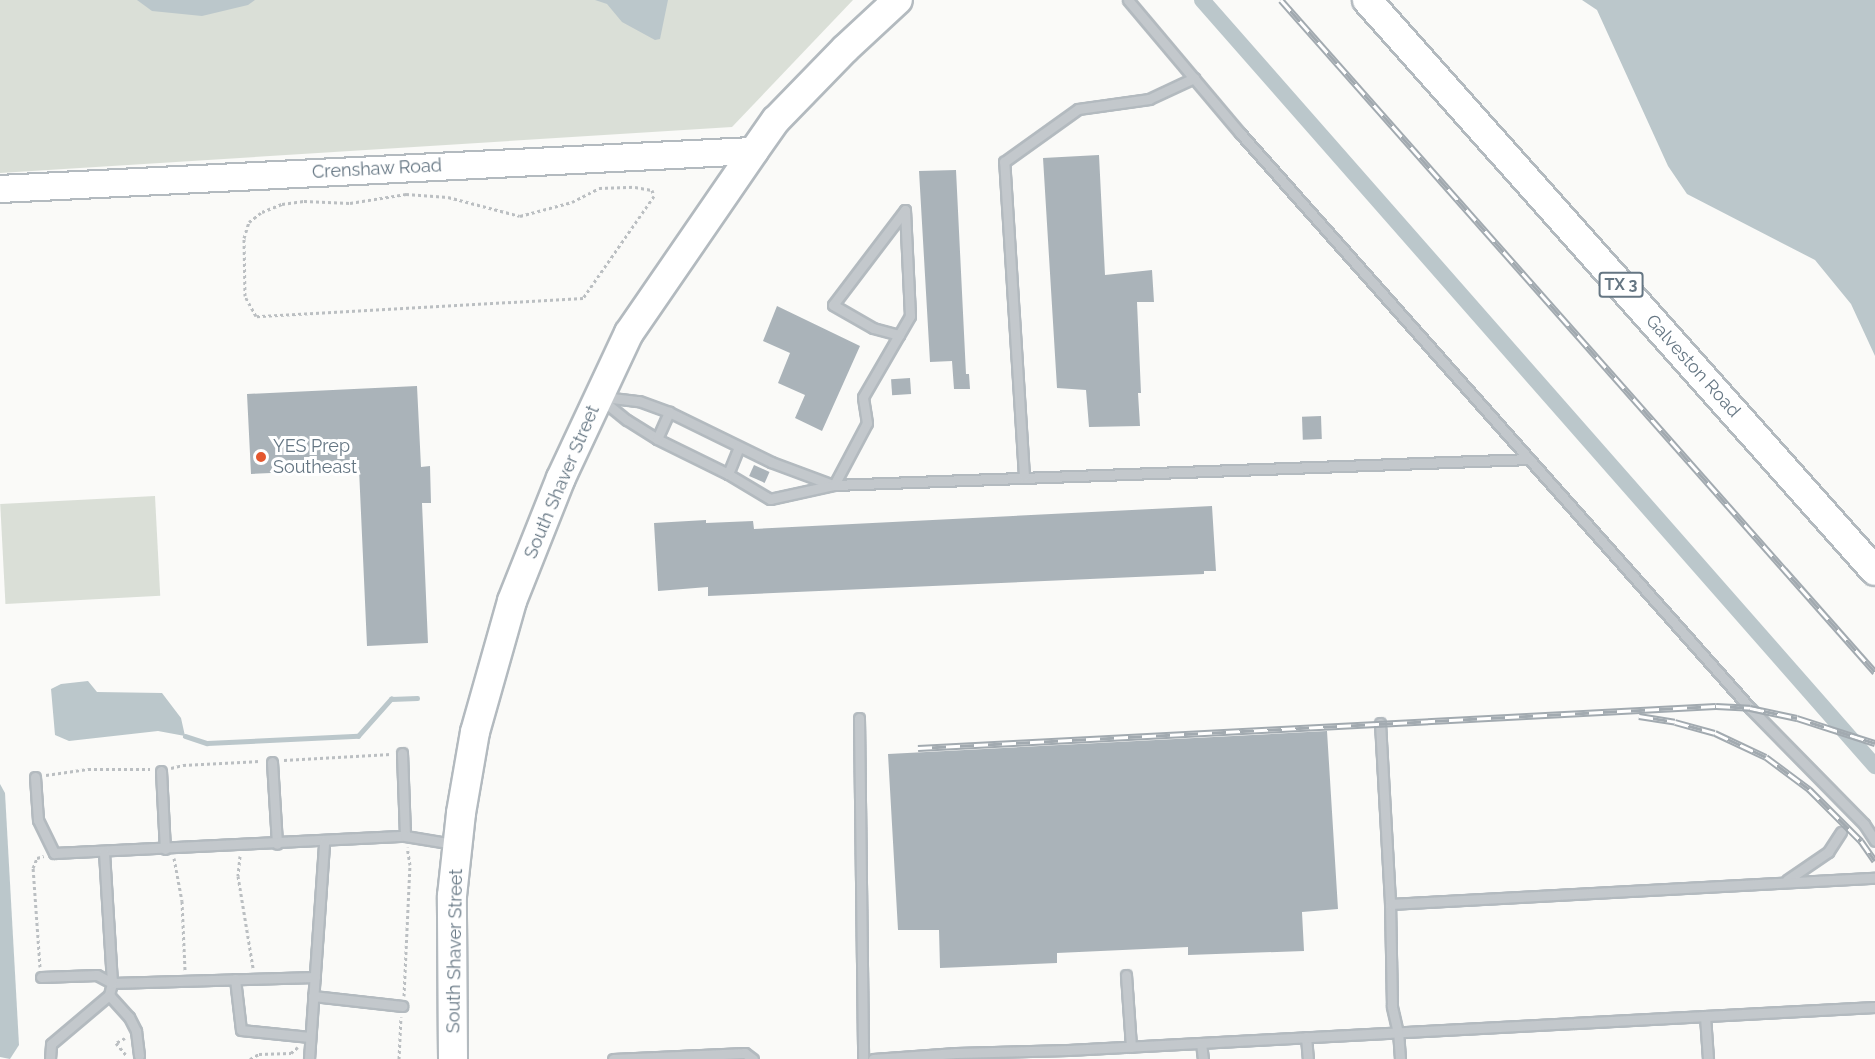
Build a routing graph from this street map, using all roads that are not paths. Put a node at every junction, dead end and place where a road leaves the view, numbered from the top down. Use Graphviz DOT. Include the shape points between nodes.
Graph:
graph roads {
  1 [pos="898,0"];
  2 [pos="1128,0"];
  3 [pos="1367,0"];
  4 [pos="1194,78"];
  5 [pos="754,151"];
  6 [pos="0,189"];
  7 [pos="900,335"];
  8 [pos="598,396"];
  9 [pos="669,412"];
  10 [pos="657,439"];
  11 [pos="739,447"];
  12 [pos="1529,459"];
  13 [pos="728,474"];
  14 [pos="1024,476"];
  15 [pos="834,485"];
  16 [pos="1875,571"];
  17 [pos="859,718"];
  18 [pos="1380,723"];
  19 [pos="402,753"];
  20 [pos="272,762"];
  21 [pos="161,771"];
  22 [pos="35,777"];
  23 [pos="1841,832"];
  24 [pos="405,836"];
  25 [pos="1875,841"];
  26 [pos="324,842"];
  27 [pos="277,844"];
  28 [pos="458,844"];
  29 [pos="170,849"];
  30 [pos="104,852"];
  31 [pos="1874,878"];
  32 [pos="1786,880"];
  33 [pos="1390,904"];
  34 [pos="1126,975"];
  35 [pos="41,977"];
  36 [pos="315,977"];
  37 [pos="235,979"];
  38 [pos="112,983"];
  39 [pos="109,995"];
  40 [pos="313,996"];
  41 [pos="402,1006"];
  42 [pos="1875,1007"];
  43 [pos="1705,1016"];
  44 [pos="1398,1033"];
  45 [pos="310,1036"];
  46 [pos="1306,1038"];
  47 [pos="1202,1043"];
  48 [pos="1131,1047"];
  49 [pos="1068,1055"];
  50 [pos="139,1056"];
  51 [pos="956,1056"];
  52 [pos="50,1059"];
  53 [pos="309,1059"];
  54 [pos="453,1059"];
  55 [pos="613,1059"];
  56 [pos="753,1059"];
  57 [pos="863,1059"];
  58 [pos="873,1059"];
  59 [pos="1203,1059"];
  60 [pos="1308,1059"];
  61 [pos="1400,1059"];
  62 [pos="1708,1059"];
  1 -- 5 [label="main road, South Shaver Street" via="776,120"];
  2 -- 4 [label="lane"];
  3 -- 16 [label="main road, Galveston Road / TX 3"];
  4 -- 12 [label="lane"];
  4 -- 14 [label="lane" via="1149,99 1078,110 1004,162"];
  5 -- 6 [label="main road, Crenshaw Road"];
  5 -- 8 [label="main road, South Shaver Street" via="629,333"];
  7 -- 7 [label="lane" via="910,316 905,210 833,305 873,328"];
  7 -- 15 [label="lane" via="863,397 867,423"];
  8 -- 9 [label="lane" via="639,401"];
  8 -- 10 [label="lane"];
  8 -- 28 [label="main road, South Shaver Street" via="512,601 475,732"];
  9 -- 10 [label="lane"];
  9 -- 11 [label="lane"];
  10 -- 13 [label="lane"];
  11 -- 13 [label="lane"];
  11 -- 15 [label="lane"];
  12 -- 14 [label="lane"];
  12 -- 25 [label="lane" via="1750,708 1864,824"];
  13 -- 15 [label="lane" via="770,500"];
  14 -- 15 [label="lane"];
  17 -- 57 [label="lane"];
  18 -- 33 [label="lane"];
  19 -- 24 [label="lane"];
  20 -- 27 [label="lane"];
  21 -- 29 [label="lane"];
  22 -- 30 [label="lane" via="38,820 54,853"];
  23 -- 32 [label="lane" via="1828,852"];
  24 -- 26 [label="lane"];
  24 -- 28 [label="lane"];
  26 -- 27 [label="lane"];
  26 -- 36 [label="lane"];
  27 -- 29 [label="lane"];
  28 -- 54 [label="main road, South Shaver Street" via="452,896"];
  29 -- 30 [label="lane"];
  30 -- 38 [label="lane"];
  31 -- 32 [label="lane"];
  32 -- 33 [label="lane"];
  33 -- 44 [label="lane" via="1392,1006"];
  34 -- 48 [label="lane"];
  35 -- 38 [label="lane" via="97,975"];
  36 -- 37 [label="lane"];
  36 -- 40 [label="lane"];
  37 -- 38 [label="lane"];
  37 -- 45 [label="lane" via="241,1030"];
  38 -- 39 [label="lane"];
  39 -- 50 [label="lane" via="136,1031"];
  39 -- 52 [label="lane" via="51,1044"];
  40 -- 41 [label="lane"];
  40 -- 45 [label="lane"];
  42 -- 43 [label="lane"];
  43 -- 44 [label="lane"];
  43 -- 62 [label="lane"];
  44 -- 46 [label="lane"];
  44 -- 61 [label="lane"];
  45 -- 53 [label="lane"];
  46 -- 47 [label="lane"];
  46 -- 60 [label="lane"];
  47 -- 48 [label="lane"];
  47 -- 59 [label="lane"];
  48 -- 49 [label="lane"];
  49 -- 51 [label="lane"];
  51 -- 58 [label="lane"];
  55 -- 56 [label="lane" via="745,1053"];
}
